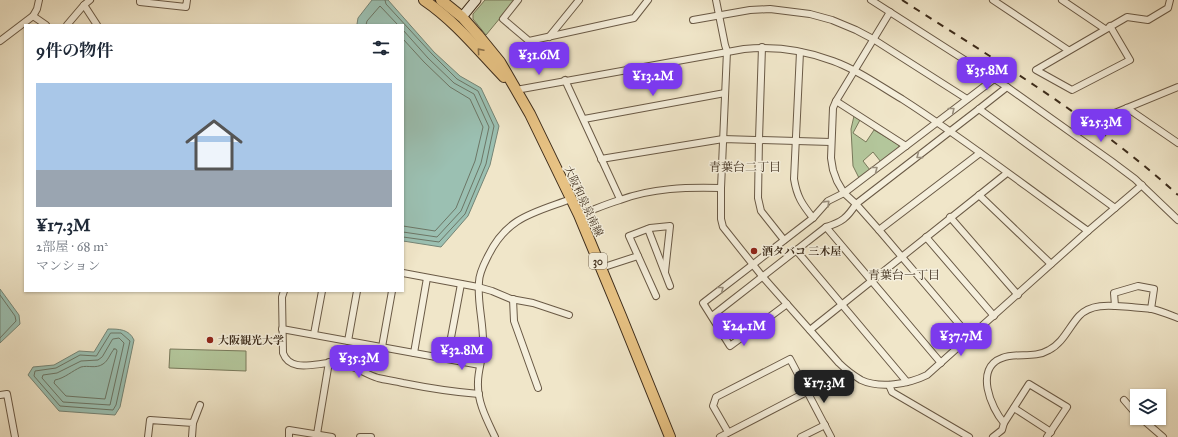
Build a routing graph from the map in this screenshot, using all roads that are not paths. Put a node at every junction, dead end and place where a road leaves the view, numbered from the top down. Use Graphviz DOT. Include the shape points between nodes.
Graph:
graph roads {
  1 [pos="39,0"];
  2 [pos="90,0"];
  3 [pos="140,0"];
  4 [pos="188,0"];
  5 [pos="424,0"];
  6 [pos="441,0"];
  7 [pos="476,0"];
  8 [pos="518,0"];
  9 [pos="579,0"];
  10 [pos="648,0"];
  11 [pos="716,0"];
  12 [pos="871,0"];
  13 [pos="993,0"];
  14 [pos="1062,0"];
  15 [pos="1170,0"];
  16 [pos="84,5"];
  17 [pos="890,12"];
  18 [pos="719,15"];
  19 [pos="33,16"];
  20 [pos="462,17"];
  21 [pos="693,20"];
  22 [pos="45,24"];
  23 [pos="68,24"];
  24 [pos="96,24"];
  25 [pos="1107,27"];
  26 [pos="549,37"];
  27 [pos="873,39"];
  28 [pos="0,41"];
  29 [pos="762,47"];
  30 [pos="1068,50"];
  31 [pos="727,51"];
  32 [pos="800,52"];
  33 [pos="854,70"];
  34 [pos="994,79"];
  35 [pos="565,80"];
  36 [pos="1007,86"];
  37 [pos="1178,88"];
  38 [pos="516,90"];
  39 [pos="725,93"];
  40 [pos="967,99"];
  41 [pos="836,101"];
  42 [pos="1128,108"];
  43 [pos="979,110"];
  44 [pos="1105,118"];
  45 [pos="584,119"];
  46 [pos="938,122"];
  47 [pos="950,132"];
  48 [pos="723,139"];
  49 [pos="759,139"];
  50 [pos="796,141"];
  51 [pos="831,142"];
  52 [pos="1178,143"];
  53 [pos="906,146"];
  54 [pos="980,153"];
  55 [pos="601,159"];
  56 [pos="1007,173"];
  57 [pos="1142,185"];
  58 [pos="721,188"];
  59 [pos="844,193"];
  60 [pos="979,195"];
  61 [pos="571,199"];
  62 [pos="620,199"];
  63 [pos="856,204"];
  64 [pos="1115,208"];
  65 [pos="579,215"];
  66 [pos="950,217"];
  67 [pos="813,218"];
  68 [pos="1178,220"];
  69 [pos="826,227"];
  70 [pos="648,229"];
  71 [pos="879,230"];
  72 [pos="1088,231"];
  73 [pos="926,237"];
  74 [pos="784,240"];
  75 [pos="796,250"];
  76 [pos="638,256"];
  77 [pos="902,257"];
  78 [pos="753,264"];
  79 [pos="1051,264"];
  80 [pos="601,268"];
  81 [pos="665,272"];
  82 [pos="404,274"];
  83 [pos="762,276"];
  84 [pos="427,278"];
  85 [pos="871,280"];
  86 [pos="461,284"];
  87 [pos="670,286"];
  88 [pos="478,287"];
  89 [pos="284,292"];
  90 [pos="322,292"];
  91 [pos="357,292"];
  92 [pos="392,292"];
  93 [pos="1018,295"];
  94 [pos="656,296"];
  95 [pos="513,299"];
  96 [pos="787,304"];
  97 [pos="842,304"];
  98 [pos="1115,306"];
  99 [pos="1151,309"];
  100 [pos="569,315"];
  101 [pos="712,316"];
  102 [pos="994,316"];
  103 [pos="1178,318"];
  104 [pos="282,329"];
  105 [pos="810,330"];
  106 [pos="314,334"];
  107 [pos="970,337"];
  108 [pos="348,341"];
  109 [pos="382,347"];
  110 [pos="414,353"];
  111 [pos="447,359"];
  112 [pos="329,362"];
  113 [pos="941,363"];
  114 [pos="480,365"];
  115 [pos="847,371"];
  116 [pos="907,382"];
  117 [pos="889,385"];
  118 [pos="538,388"];
  119 [pos="808,392"];
  120 [pos="479,394"];
  121 [pos="0,395"];
  122 [pos="1124,400"];
  123 [pos="200,405"];
  124 [pos="1130,407"];
  125 [pos="1014,408"];
  126 [pos="193,423"];
  127 [pos="1004,424"];
  128 [pos="825,425"];
  129 [pos="1148,425"];
  130 [pos="728,432"];
  131 [pos="317,434"];
  132 [pos="1049,434"];
  133 [pos="15,437"];
  134 [pos="148,437"];
  135 [pos="192,437"];
  136 [pos="289,437"];
  137 [pos="332,437"];
  138 [pos="360,437"];
  139 [pos="372,437"];
  140 [pos="495,437"];
  141 [pos="670,437"];
  142 [pos="720,437"];
  143 [pos="801,437"];
  144 [pos="831,437"];
  145 [pos="969,437"];
  146 [pos="993,437"];
  147 [pos="1163,437"];
  1 -- 19 [label="street"];
  2 -- 16 [label="street"];
  3 -- 4 [label="street" via="186,7"];
  38 -- 5 [label="main road, 大阪和泉泉南線 / 30, one-way" via="467,36"];
  6 -- 20 [label="main road, 大阪和泉泉南線 / 30"];
  7 -- 20 [label="street"];
  8 -- 26 [label="street" via="503,19 529,41"];
  9 -- 26 [label="street"];
  10 -- 26 [label="street" via="634,18"];
  11 -- 18 [label="street"];
  12 -- 17 [label="street"];
  13 -- 30 [label="street"];
  14 -- 25 [label="street"];
  15 -- 25 [label="street" via="1168,8 1148,20 1127,17"];
  16 -- 23 [label="street"];
  16 -- 24 [label="street"];
  17 -- 27 [label="street"];
  17 -- 34 [label="street"];
  18 -- 21 [label="street"];
  18 -- 27 [label="street" via="750,10 791,11 832,20"];
  18 -- 31 [label="street"];
  19 -- 22 [label="street"];
  19 -- 28 [label="street"];
  20 -- 38 [label="main road, 大阪和泉泉南線 / 30" via="500,62"];
  25 -- 30 [label="street"];
  25 -- 30 [label="street" via="1130,60 1072,90 1036,70"];
  27 -- 33 [label="street"];
  27 -- 40 [label="street"];
  29 -- 31 [label="street"];
  29 -- 32 [label="street"];
  29 -- 49 [label="street"];
  31 -- 35 [label="street"];
  31 -- 39 [label="street"];
  32 -- 33 [label="street" via="834,61"];
  32 -- 50 [label="street"];
  33 -- 41 [label="street"];
  33 -- 46 [label="street"];
  34 -- 36 [label="street"];
  34 -- 40 [label="street"];
  35 -- 38 [label="street"];
  35 -- 45 [label="street"];
  36 -- 43 [label="street"];
  36 -- 57 [label="street"];
  37 -- 42 [label="street"];
  38 -- 61 [label="main road, 大阪和泉泉南線 / 30"];
  39 -- 45 [label="street"];
  39 -- 48 [label="street"];
  46 -- 40 [label="street, one-way"];
  41 -- 51 [label="street" via="833,108"];
  41 -- 53 [label="street"];
  42 -- 44 [label="street"];
  42 -- 52 [label="street"];
  43 -- 47 [label="street"];
  43 -- 64 [label="street"];
  45 -- 55 [label="street"];
  46 -- 47 [label="street"];
  46 -- 53 [label="street"];
  47 -- 54 [label="street"];
  47 -- 63 [label="street, one-way"];
  48 -- 49 [label="street"];
  48 -- 55 [label="street"];
  48 -- 58 [label="street"];
  49 -- 50 [label="street"];
  49 -- 74 [label="street" via="758,198 761,211"];
  50 -- 51 [label="street"];
  50 -- 67 [label="street" via="796,193"];
  51 -- 59 [label="street" via="833,170"];
  59 -- 53 [label="street, one-way"];
  54 -- 56 [label="street"];
  54 -- 71 [label="street"];
  55 -- 62 [label="street"];
  56 -- 60 [label="street"];
  56 -- 72 [label="street"];
  57 -- 64 [label="street"];
  57 -- 68 [label="street"];
  58 -- 62 [label="street" via="678,188"];
  58 -- 78 [label="street" via="723,227"];
  59 -- 63 [label="street"];
  67 -- 59 [label="street, one-way" via="828,201"];
  60 -- 66 [label="street"];
  60 -- 79 [label="street"];
  61 -- 65 [label="main road, 大阪和泉泉南線 / 30"];
  61 -- 88 [label="street" via="532,213 511,225 493,247 484,265"];
  62 -- 65 [label="street"];
  63 -- 69 [label="street" via="848,216"];
  63 -- 71 [label="street"];
  64 -- 72 [label="street"];
  65 -- 80 [label="main road, 大阪和泉泉南線 / 30"];
  66 -- 73 [label="street"];
  66 -- 93 [label="street"];
  67 -- 74 [label="street"];
  69 -- 75 [label="street"];
  69 -- 85 [label="street"];
  70 -- 76 [label="street" via="629,236"];
  70 -- 81 [label="street"];
  70 -- 81 [label="street" via="670,226"];
  71 -- 77 [label="street"];
  72 -- 79 [label="street"];
  73 -- 77 [label="street"];
  73 -- 102 [label="street"];
  74 -- 78 [label="street"];
  75 -- 83 [label="street"];
  75 -- 97 [label="street"];
  76 -- 80 [label="street"];
  76 -- 94 [label="street"];
  77 -- 85 [label="street"];
  77 -- 107 [label="street"];
  78 -- 83 [label="street"];
  101 -- 78 [label="street, one-way" via="703,303"];
  79 -- 93 [label="street"];
  80 -- 141 [label="main road, 大阪和泉泉南線 / 30"];
  81 -- 87 [label="street"];
  82 -- 84 [label="street"];
  83 -- 96 [label="street"];
  83 -- 101 [label="street"];
  84 -- 86 [label="street"];
  84 -- 110 [label="street"];
  85 -- 97 [label="street"];
  85 -- 113 [label="street"];
  86 -- 88 [label="street"];
  86 -- 111 [label="street"];
  88 -- 95 [label="street"];
  88 -- 114 [label="street" via="483,346"];
  89 -- 104 [label="street"];
  90 -- 106 [label="street"];
  91 -- 108 [label="street"];
  92 -- 109 [label="street"];
  93 -- 102 [label="street"];
  95 -- 100 [label="street"];
  95 -- 118 [label="street" via="514,321"];
  96 -- 101 [label="street" via="730,346"];
  96 -- 105 [label="street"];
  97 -- 105 [label="street"];
  97 -- 116 [label="street"];
  98 -- 99 [label="street"];
  98 -- 99 [label="street" via="1114,293 1138,286 1154,289"];
  98 -- 127 [label="street" via="1099,306 1084,312 1059,343 1050,350 1041,354 1003,358 990,367 986,382 998,417"];
  99 -- 103 [label="street"];
  102 -- 107 [label="street"];
  104 -- 106 [label="street"];
  104 -- 112 [label="street" via="285,360 298,365"];
  105 -- 115 [label="street"];
  106 -- 108 [label="street"];
  107 -- 113 [label="street"];
  108 -- 109 [label="street"];
  109 -- 110 [label="street"];
  110 -- 111 [label="street"];
  111 -- 114 [label="street"];
  112 -- 120 [label="street" via="353,366 377,378"];
  112 -- 131 [label="street"];
  113 -- 116 [label="street" via="927,375"];
  114 -- 120 [label="street"];
  115 -- 117 [label="street" via="862,380"];
  115 -- 119 [label="street"];
  116 -- 117 [label="street"];
  117 -- 145 [label="street" via="892,392"];
  119 -- 128 [label="street"];
  119 -- 130 [label="street"];
  119 -- 130 [label="street" via="790,359 716,397 713,406"];
  120 -- 140 [label="street" via="482,408"];
  121 -- 133 [label="street" via="7,394"];
  122 -- 124 [label="street"];
  123 -- 126 [label="street"];
  125 -- 127 [label="street"];
  125 -- 132 [label="street"];
  125 -- 132 [label="street" via="1029,384 1066,407"];
  126 -- 134 [label="street" via="150,420"];
  126 -- 135 [label="street"];
  127 -- 146 [label="street" via="1002,430"];
  128 -- 143 [label="street"];
  128 -- 144 [label="street"];
  129 -- 147 [label="street"];
  130 -- 142 [label="street"];
  131 -- 136 [label="street" via="289,430"];
  131 -- 137 [label="street"];
  138 -- 139 [label="street"];
}
